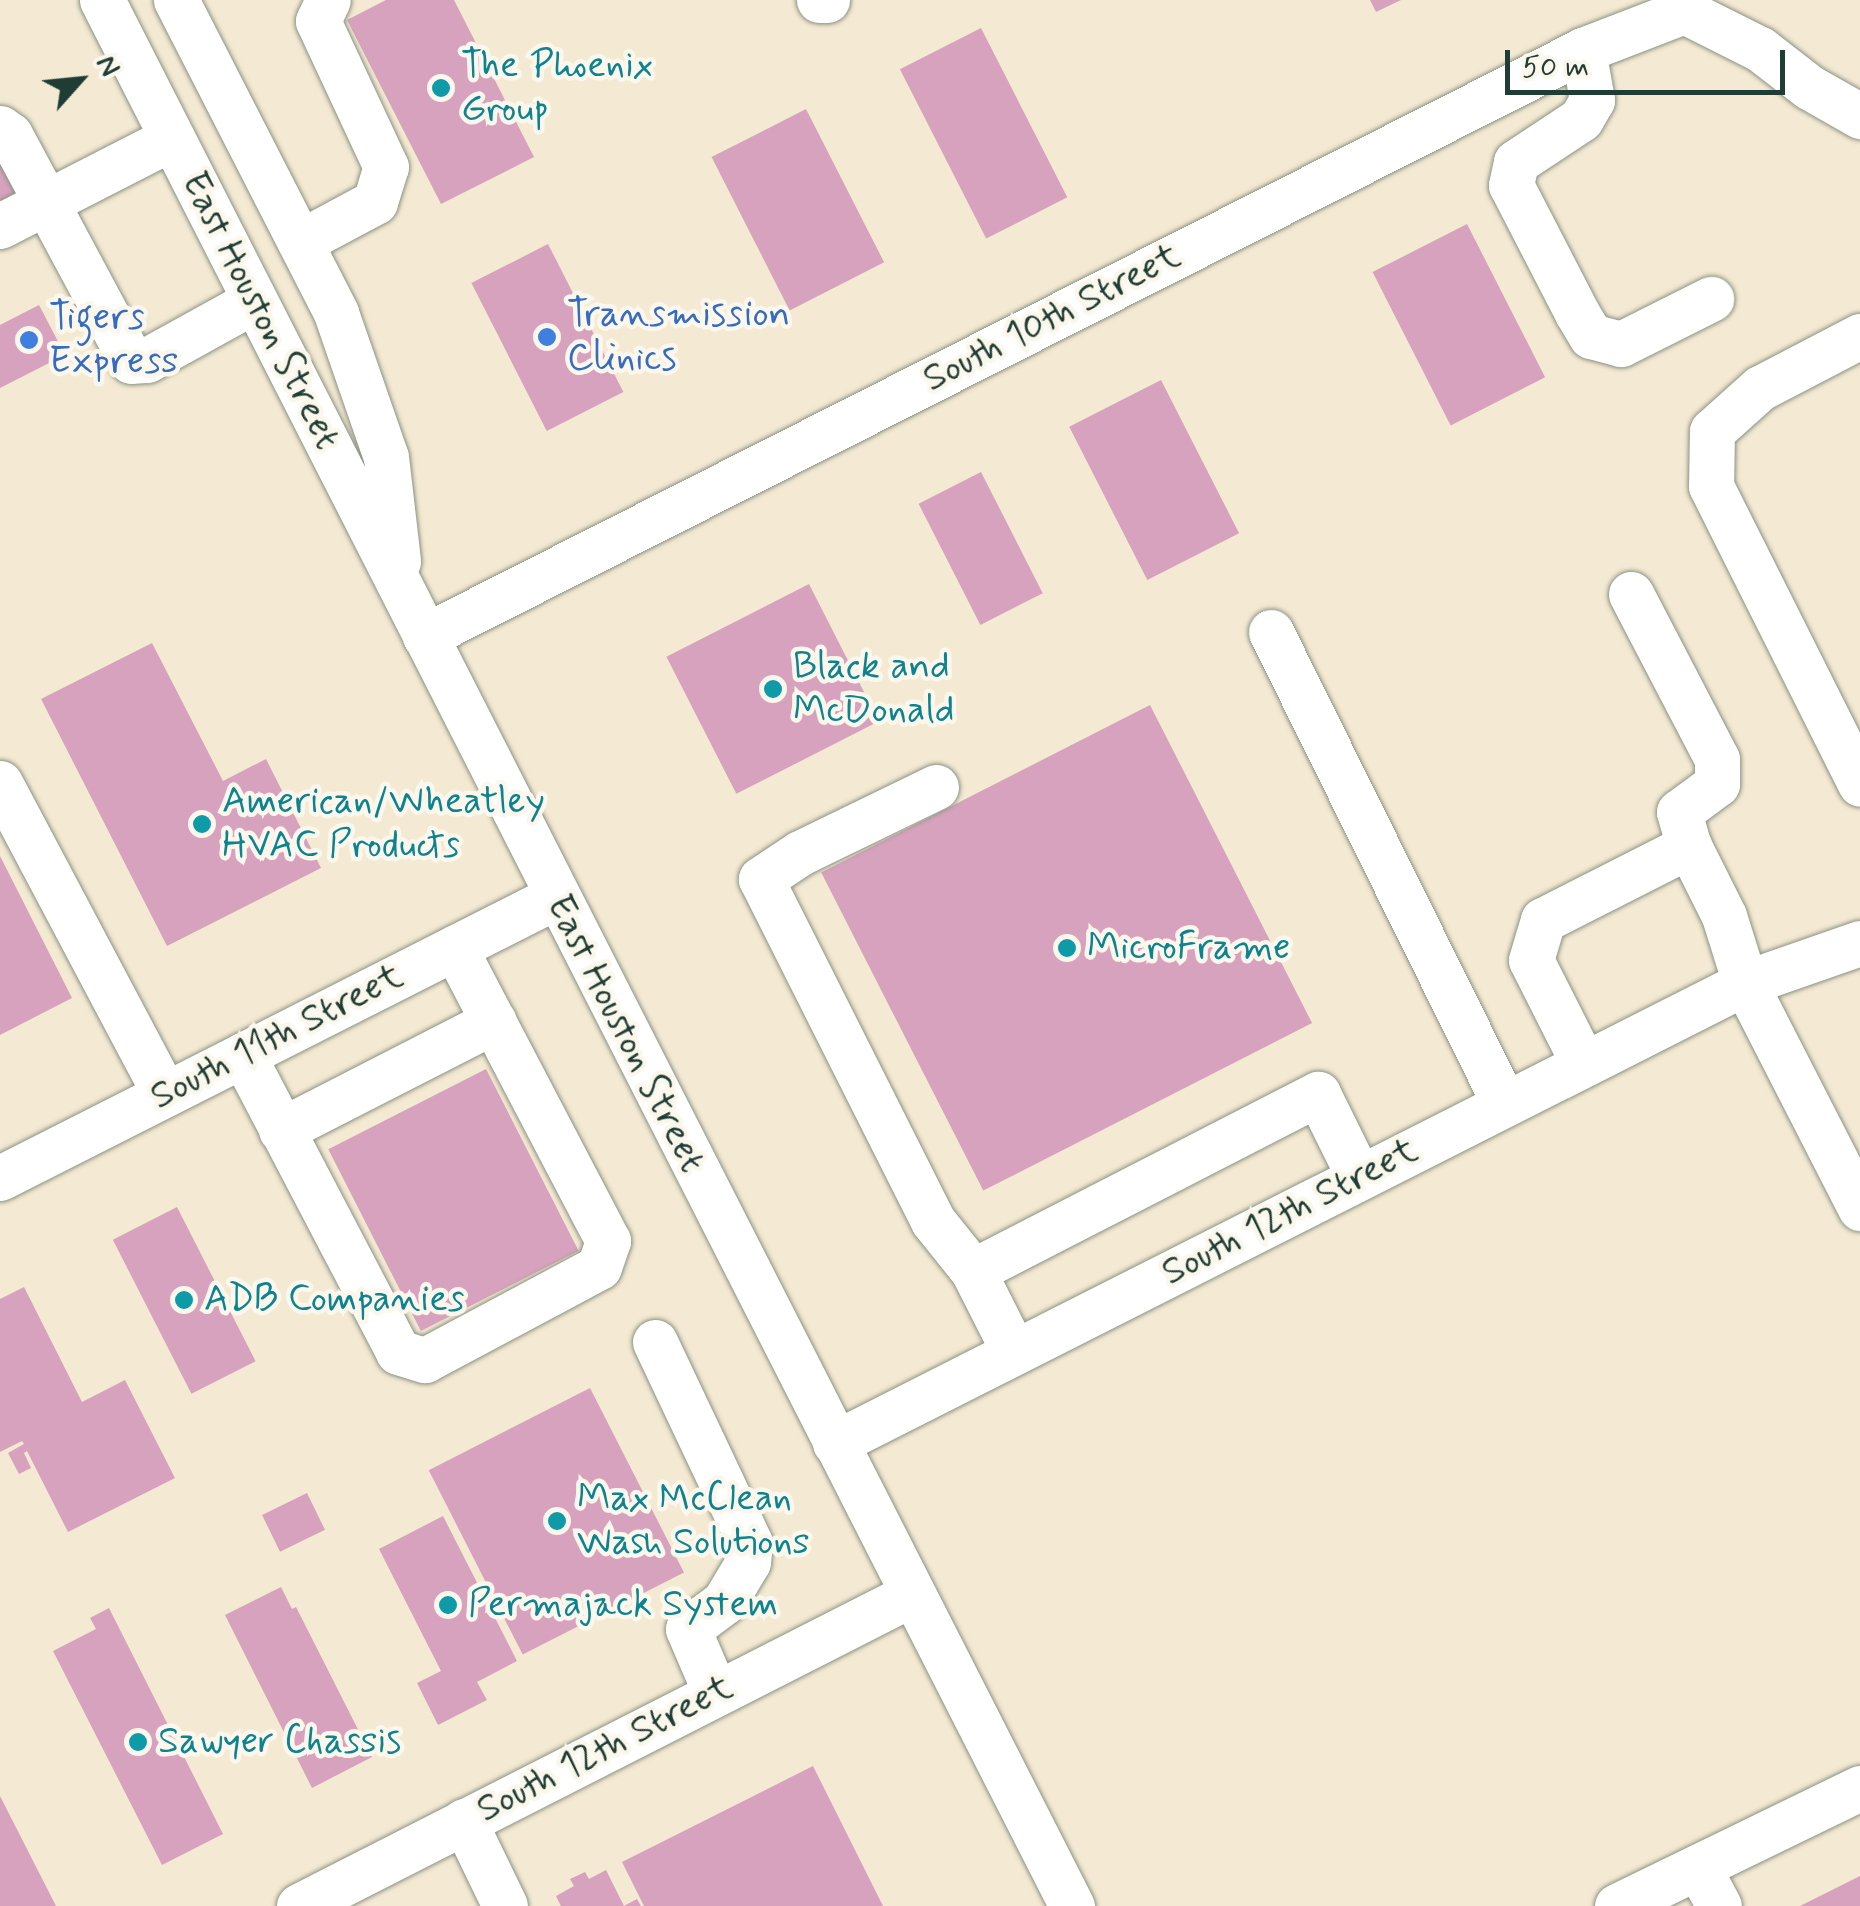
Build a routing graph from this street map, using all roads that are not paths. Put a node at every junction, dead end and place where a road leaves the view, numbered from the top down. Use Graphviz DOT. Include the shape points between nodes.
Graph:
graph roads {
  1 [pos="102,0"];
  2 [pos="176,0"];
  3 [pos="328,0"];
  4 [pos="819,0"];
  5 [pos="828,0"];
  6 [pos="1682,6"];
  7 [pos="1583,50"];
  8 [pos="1860,116"];
  9 [pos="0,128"];
  10 [pos="172,138"];
  11 [pos="44,204"];
  12 [pos="0,226"];
  13 [pos="300,242"];
  14 [pos="1710,299"];
  15 [pos="254,301"];
  16 [pos="1860,336"];
  17 [pos="401,588"];
  18 [pos="1631,594"];
  19 [pos="1271,632"];
  20 [pos="426,636"];
  21 [pos="0,783"];
  22 [pos="1860,784"];
  23 [pos="936,787"];
  24 [pos="1688,846"];
  25 [pos="554,897"];
  26 [pos="1860,942"];
  27 [pos="456,948"];
  28 [pos="1745,983"];
  29 [pos="494,1021"];
  30 [pos="243,1055"];
  31 [pos="1583,1064"];
  32 [pos="165,1094"];
  33 [pos="1504,1103"];
  34 [pos="282,1130"];
  35 [pos="4,1165"];
  36 [pos="1359,1177"];
  37 [pos="1860,1208"];
  38 [pos="972,1271"];
  39 [pos="655,1342"];
  40 [pos="1014,1352"];
  41 [pos="835,1442"];
  42 [pos="912,1594"];
  43 [pos="715,1692"];
  44 [pos="1860,1788"];
  45 [pos="464,1821"];
  46 [pos="1698,1867"];
  47 [pos="354,1894"];
  48 [pos="299,1906"];
  49 [pos="506,1906"];
  50 [pos="1072,1906"];
  51 [pos="1617,1906"];
  52 [pos="1718,1906"];
  1 -- 10 [label="street, East Houston Street"];
  2 -- 13 [label="street"];
  3 -- 13 [label="street" via="318,22 386,167 375,202"];
  4 -- 5 [label="street"];
  6 -- 7 [label="street, South 10th Street"];
  6 -- 8 [label="street"];
  7 -- 14 [label="street" via="1592,86 1586,110 1516,162 1512,185 1568,297 1591,336 1621,344"];
  7 -- 20 [label="street, South 10th Street"];
  9 -- 11 [label="street" via="10,135"];
  10 -- 11 [label="street"];
  10 -- 15 [label="street, East Houston Street"];
  11 -- 12 [label="street"];
  11 -- 15 [label="street" via="130,360 146,360"];
  13 -- 17 [label="street" via="336,313 386,457"];
  15 -- 17 [label="street, East Houston Street"];
  16 -- 22 [label="street" via="1760,388 1712,431 1711,486"];
  17 -- 20 [label="street, East Houston Street"];
  18 -- 24 [label="street" via="1717,760 1717,784 1679,812"];
  19 -- 33 [label="street"];
  20 -- 25 [label="street, East Houston Street"];
  21 -- 32 [label="street"];
  23 -- 38 [label="street" via="761,879 933,1221"];
  24 -- 28 [label="street" via="1724,916"];
  24 -- 31 [label="street" via="1543,920 1530,960"];
  25 -- 27 [label="street, South 11th Street"];
  25 -- 41 [label="street, East Houston Street"];
  26 -- 28 [label="street, South 12th Street"];
  27 -- 29 [label="street"];
  27 -- 30 [label="street, South 11th Street"];
  28 -- 31 [label="street, South 12th Street"];
  28 -- 37 [label="street"];
  29 -- 34 [label="street"];
  29 -- 34 [label="street" via="608,1241 599,1267 425,1360 398,1352"];
  30 -- 32 [label="street, South 11th Street"];
  30 -- 34 [label="street"];
  31 -- 33 [label="street, South 12th Street"];
  32 -- 35 [label="street, South 11th Street"];
  33 -- 36 [label="street, South 12th Street"];
  36 -- 38 [label="street" via="1318,1094"];
  36 -- 40 [label="street, South 12th Street"];
  38 -- 40 [label="street"];
  39 -- 43 [label="street" via="750,1543 748,1562 724,1602 688,1629"];
  40 -- 41 [label="street, South 12th Street"];
  41 -- 42 [label="street, East Houston Street"];
  42 -- 43 [label="street, South 12th Street"];
  42 -- 50 [label="street, East Houston Street"];
  43 -- 45 [label="street, South 12th Street"];
  44 -- 46 [label="street"];
  45 -- 47 [label="street, South 12th Street"];
  45 -- 49 [label="street"];
  46 -- 51 [label="street"];
  46 -- 52 [label="street"];
  47 -- 48 [label="street, South 12th Street"];
}
